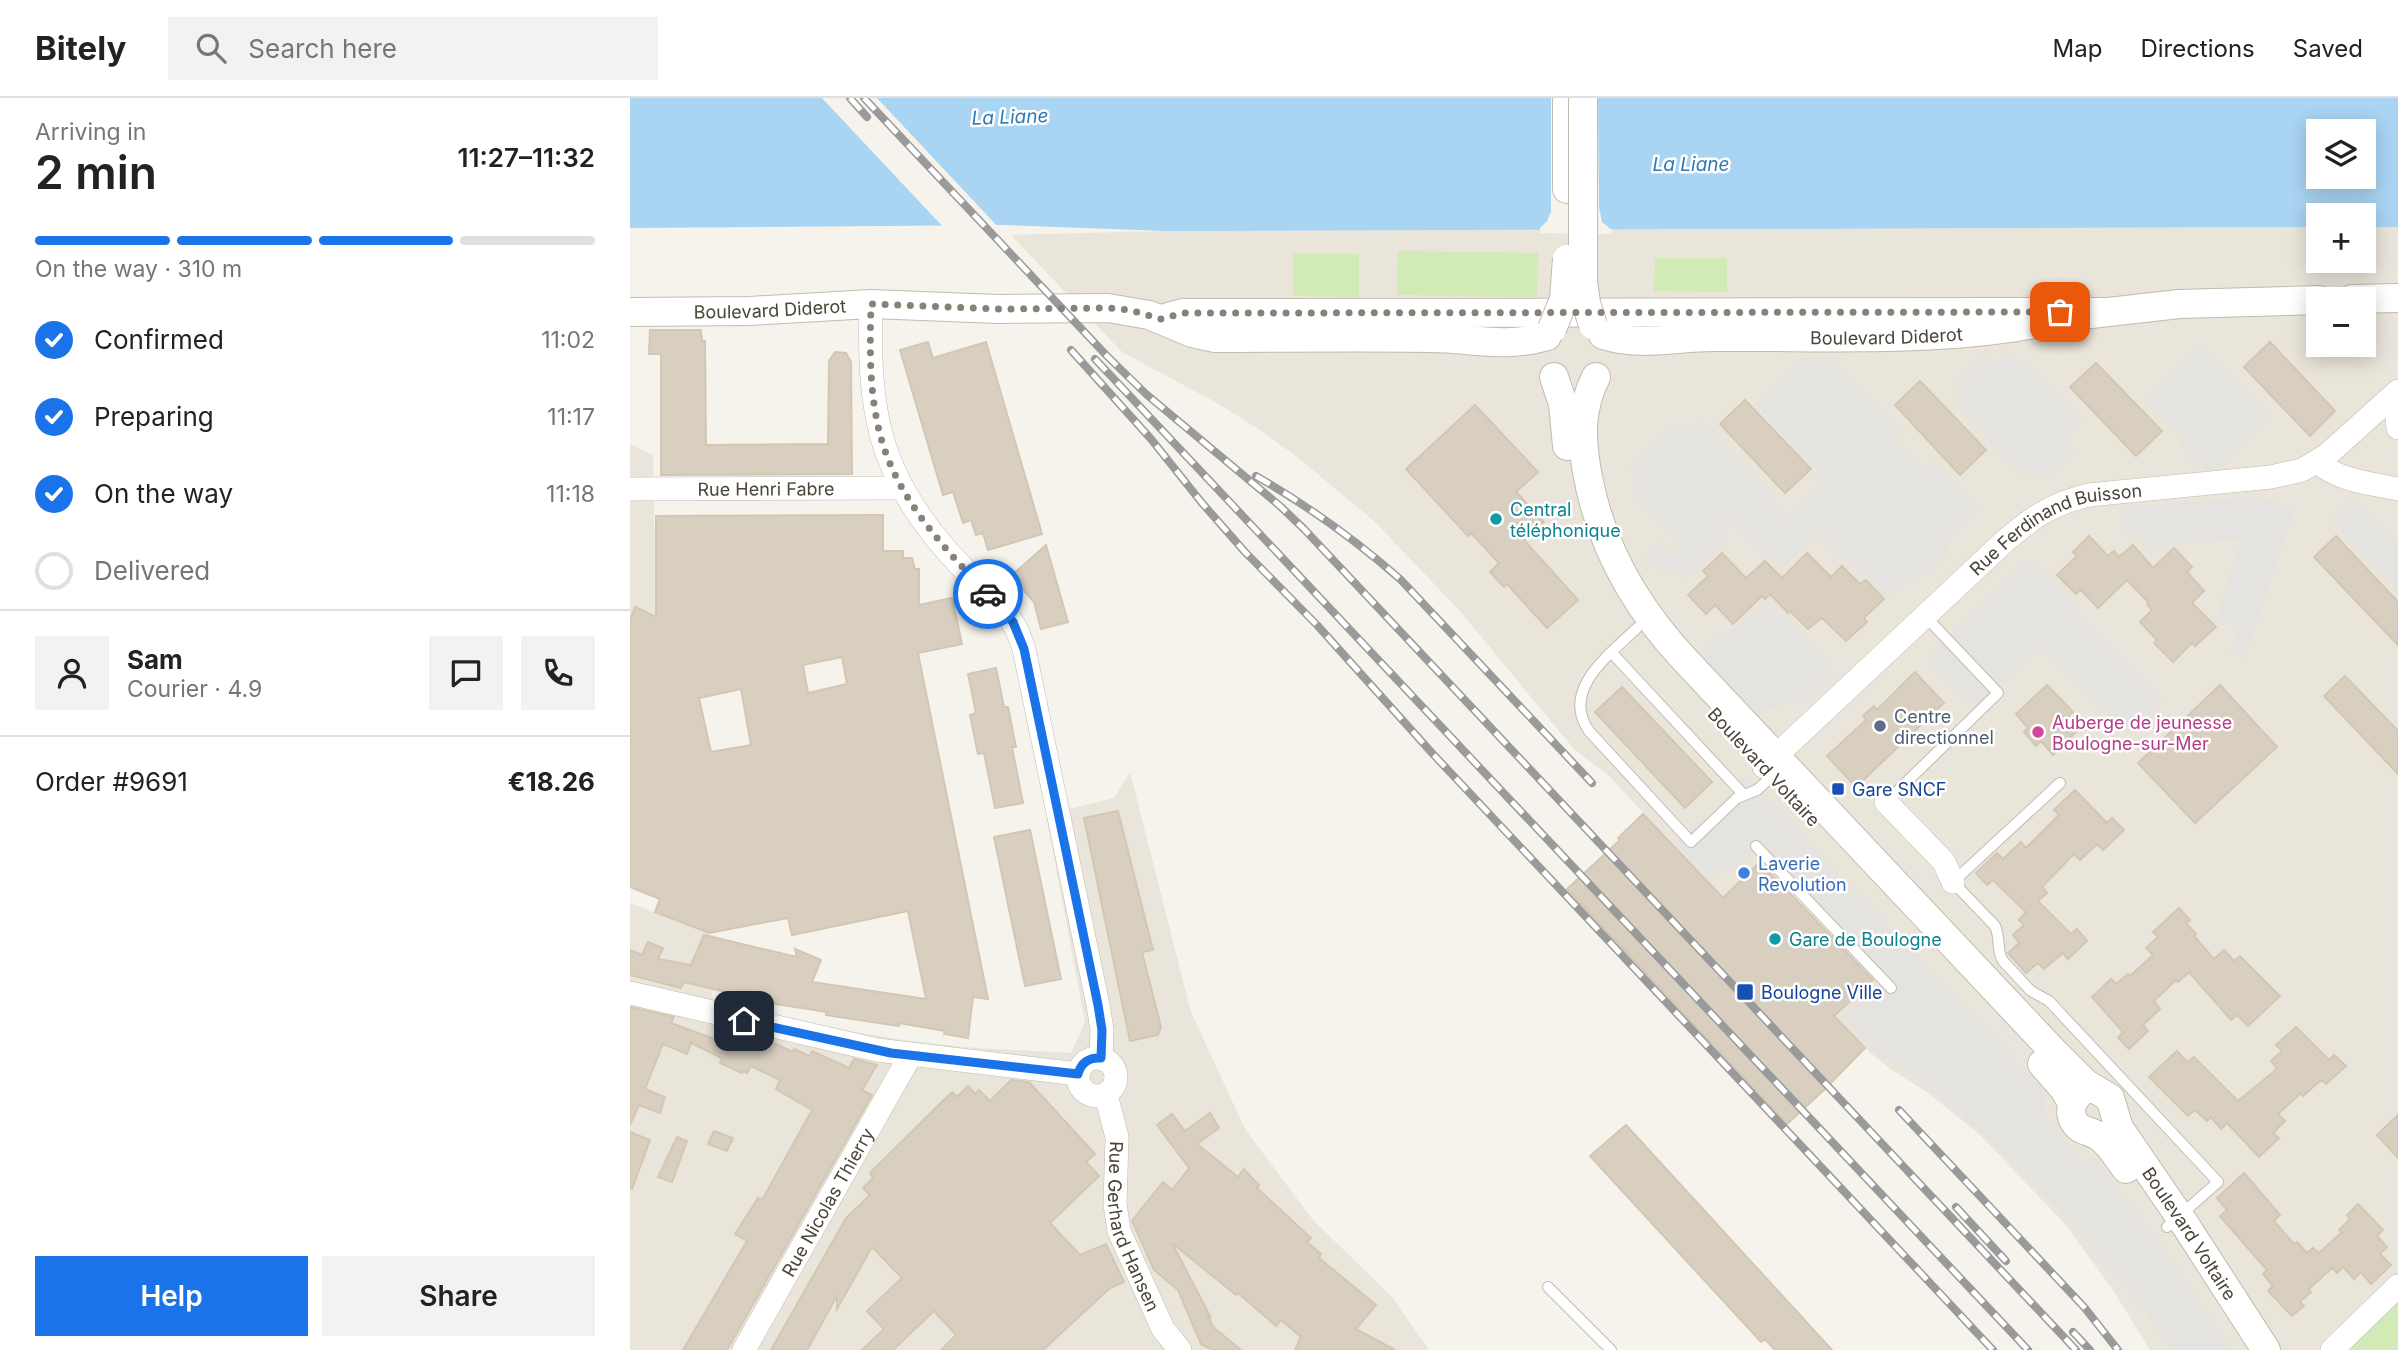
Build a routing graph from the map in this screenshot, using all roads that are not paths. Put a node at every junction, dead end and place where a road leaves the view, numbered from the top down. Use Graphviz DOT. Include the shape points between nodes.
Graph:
graph roads {
  1 [pos="1567,98"];
  2 [pos="1583,98"];
  3 [pos="2376,299"];
  4 [pos="2398,299"];
  5 [pos="2306,300"];
  6 [pos="871,304"];
  7 [pos="630,312"];
  8 [pos="2107,312"];
  9 [pos="1161,319"];
  10 [pos="1598,330"];
  11 [pos="1549,332"];
  12 [pos="1664,341"];
  13 [pos="1479,342"];
  14 [pos="1550,372"];
  15 [pos="1600,372"];
  16 [pos="2393,396"];
  17 [pos="2398,428"];
  18 [pos="2317,462"];
  19 [pos="902,488"];
  20 [pos="630,489"];
  21 [pos="2398,489"];
  22 [pos="1925,616"];
  23 [pos="1637,628"];
  24 [pos="1612,653"];
  25 [pos="1774,766"];
  26 [pos="2060,783"];
  27 [pos="1744,794"];
  28 [pos="1886,802"];
  29 [pos="1756,846"];
  30 [pos="1953,882"];
  31 [pos="1891,988"];
  32 [pos="630,993"];
  33 [pos="910,1055"];
  34 [pos="1101,1058"];
  35 [pos="1078,1074"];
  36 [pos="1106,1095"];
  37 [pos="2103,1100"];
  38 [pos="2174,1222"];
  39 [pos="2398,1286"];
  40 [pos="1548,1287"];
  41 [pos="744,1350"];
  42 [pos="1180,1350"];
  43 [pos="1611,1350"];
  44 [pos="2246,1350"];
  45 [pos="2266,1350"];
  46 [pos="2332,1350"];
  1 -- 11 [label="street, bridge" via="1566,288"];
  2 -- 10 [label="street, bridge" via="1583,282"];
  3 -- 4 [label="street"];
  5 -- 8 [label="street, Boulevard Diderot" via="2179,304"];
  6 -- 7 [label="street, Boulevard Diderot"];
  6 -- 9 [label="street, Boulevard Diderot" via="1108,308"];
  6 -- 19 [label="street" via="877,422"];
  8 -- 9 [label="street, Boulevard Diderot" via="1183,313"];
  8 -- 12 [label="street, Boulevard Diderot" via="1963,334"];
  9 -- 13 [label="street, Boulevard Diderot" via="1216,338"];
  10 -- 11 [label="street" via="1581,320 1568,320"];
  10 -- 12 [label="street, Boulevard Diderot" via="1631,342"];
  10 -- 15 [label="street" via="1608,348"];
  11 -- 13 [label="street, Boulevard Diderot" via="1518,343"];
  11 -- 14 [label="street" via="1542,348"];
  12 -- 15 [label="street, Boulevard Diderot" via="1629,353"];
  13 -- 14 [label="street, Boulevard Diderot" via="1519,354"];
  14 -- 15 [label="street" via="1574,385"];
  14 -- 23 [label="street, Boulevard Voltaire" via="1563,404 1570,471 1583,527 1604,576"];
  15 -- 25 [label="street, Boulevard Voltaire" via="1584,407 1584,444 1596,510 1614,559 1660,632"];
  16 -- 17 [label="street"];
  16 -- 18 [label="street, Rue Ferdinand Buisson"];
  18 -- 21 [label="street" via="2340,476"];
  18 -- 22 [label="street, Rue Ferdinand Buisson" via="2284,475 2089,495 2055,505 2029,520"];
  19 -- 20 [label="street, Rue Henri Fabre"];
  19 -- 34 [label="street" via="928,528 1007,614 1021,639 1098,1005"];
  22 -- 25 [label="street, Rue Ferdinand Buisson"];
  22 -- 28 [label="lane" via="1998,694"];
  23 -- 24 [label="lane"];
  23 -- 25 [label="street, Boulevard Voltaire" via="1668,665"];
  24 -- 27 [label="lane"];
  24 -- 27 [label="lane" via="1587,679 1581,717 1691,842"];
  25 -- 27 [label="lane" via="1757,790"];
  25 -- 37 [label="street, Boulevard Voltaire"];
  26 -- 30 [label="lane"];
  28 -- 30 [label="street" via="1944,862"];
  29 -- 31 [label="lane"];
  30 -- 37 [label="lane" via="1995,926 2003,961 2031,991 2049,1001"];
  32 -- 33 [label="street" via="852,1046"];
  33 -- 35 [label="street"];
  33 -- 41 [label="street, Rue Nicolas Thierry"];
  34 -- 35 [label="street" via="1084,1062"];
  34 -- 36 [label="street" via="1111,1063 1116,1073 1115,1084"];
  35 -- 36 [label="street" via="1085,1093"];
  36 -- 42 [label="street, Rue Gerhard Hansen" via="1117,1137 1119,1231 1163,1329"];
  37 -- 38 [label="street, Boulevard Voltaire" via="2111,1149"];
  37 -- 38 [label="lane" via="2218,1182"];
  38 -- 44 [label="street, Boulevard Voltaire"];
  38 -- 45 [label="street, Boulevard Voltaire"];
  39 -- 46 [label="street"];
  40 -- 43 [label="lane"];
}
